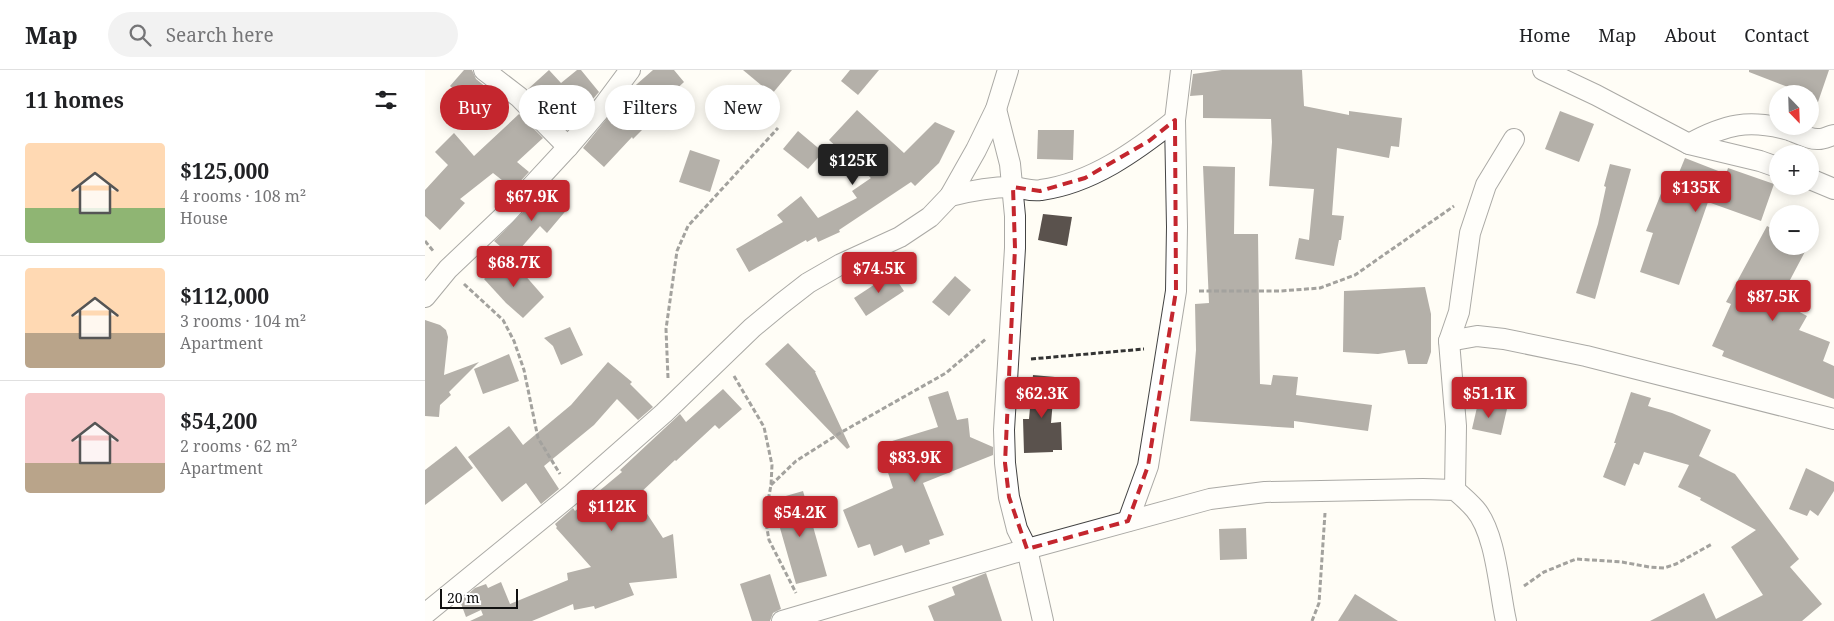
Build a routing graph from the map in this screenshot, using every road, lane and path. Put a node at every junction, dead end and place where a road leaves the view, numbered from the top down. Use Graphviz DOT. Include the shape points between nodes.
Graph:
graph roads {
  1 [pos="484,70"];
  2 [pos="630,70"];
  3 [pos="1008,70"];
  4 [pos="1181,70"];
  5 [pos="1543,70"];
  6 [pos="997,110"];
  7 [pos="1175,120"];
  8 [pos="776,130"];
  9 [pos="1834,134"];
  10 [pos="1514,138"];
  11 [pos="1689,144"];
  12 [pos="568,147"];
  13 [pos="1769,164"];
  14 [pos="1819,183"];
  15 [pos="1013,187"];
  16 [pos="1834,189"];
  17 [pos="950,196"];
  18 [pos="1455,206"];
  19 [pos="448,270"];
  20 [pos="1176,291"];
  21 [pos="425,297"];
  22 [pos="1011,318"];
  23 [pos="1449,341"];
  24 [pos="1166,348"];
  25 [pos="723,357"];
  26 [pos="1007,361"];
  27 [pos="670,408"];
  28 [pos="1834,419"];
  29 [pos="771,485"];
  30 [pos="1326,490"];
  31 [pos="1455,490"];
  32 [pos="572,494"];
  33 [pos="1128,521"];
  34 [pos="1712,544"];
  35 [pos="1027,550"];
  36 [pos="807,613"];
  37 [pos="425,614"];
  38 [pos="1505,618"];
  39 [pos="782,621"];
  40 [pos="1043,621"];
  41 [pos="1312,621"];
  1 -- 12 [label="street" via="519,96"];
  2 -- 12 [label="street"];
  3 -- 6 [label="street"];
  4 -- 7 [label="street"];
  5 -- 11 [label="street"];
  6 -- 15 [label="street"];
  6 -- 17 [label="street"];
  7 -- 15 [label="street" via="1149,141 1085,178 1040,190"];
  7 -- 20 [label="street"];
  8 -- 27 [label="path" via="689,226 677,251 666,329"];
  9 -- 11 [label="street" via="1818,140 1755,124 1730,126"];
  10 -- 23 [label="street" via="1486,184 1470,233 1459,312"];
  11 -- 13 [label="street"];
  12 -- 19 [label="street"];
  14 -- 16 [label="street"];
  15 -- 17 [label="street"];
  15 -- 22 [label="street" via="1015,248"];
  17 -- 25 [label="street" via="930,217 901,237 808,283 752,328"];
  18 -- 20 [label="path" via="1355,275 1320,288"];
  19 -- 21 [label="street"];
  19 -- 32 [label="path" via="503,320 524,370 539,438"];
  20 -- 24 [label="street"];
  22 -- 26 [label="street"];
  22 -- 29 [label="path" via="946,373 796,460"];
  23 -- 28 [label="street" via="1477,336 1504,339 1586,356"];
  23 -- 31 [label="street" via="1456,426"];
  24 -- 26 [label="path"];
  24 -- 33 [label="street" via="1148,466"];
  25 -- 27 [label="street"];
  25 -- 29 [label="path" via="764,427 772,465"];
  26 -- 35 [label="street" via="1005,463 1017,529"];
  27 -- 32 [label="street"];
  29 -- 36 [label="path" via="765,518 769,540"];
  30 -- 31 [label="street"];
  30 -- 33 [label="street" via="1265,492 1210,499"];
  30 -- 41 [label="path" via="1319,603"];
  31 -- 38 [label="street" via="1476,510 1487,531"];
  32 -- 37 [label="street"];
  33 -- 35 [label="street"];
  34 -- 38 [label="path" via="1664,568 1576,559 1562,564 1544,572 1511,598"];
  35 -- 36 [label="street"];
  35 -- 40 [label="street"];
  36 -- 39 [label="street"];
}
